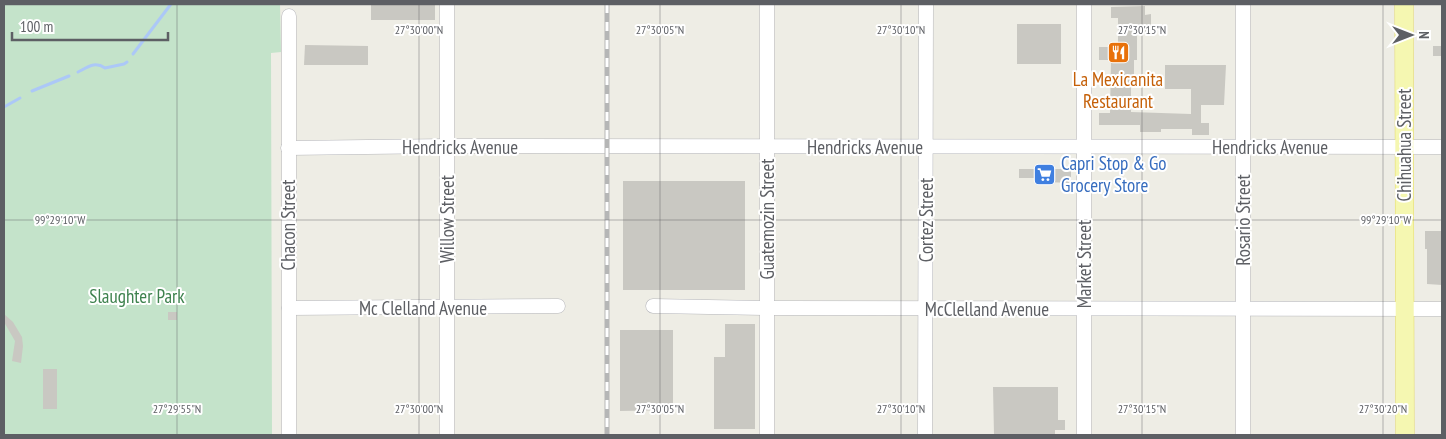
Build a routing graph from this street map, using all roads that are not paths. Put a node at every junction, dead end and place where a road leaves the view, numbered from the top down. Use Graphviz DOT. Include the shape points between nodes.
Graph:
graph roads {
  1 [pos="447,4"];
  2 [pos="767,4"];
  3 [pos="926,4"];
  4 [pos="1084,4"];
  5 [pos="1243,4"];
  6 [pos="1404,4"];
  7 [pos="288,16"];
  8 [pos="447,146"];
  9 [pos="767,146"];
  10 [pos="926,147"];
  11 [pos="1084,147"];
  12 [pos="1243,147"];
  13 [pos="1404,147"];
  14 [pos="288,148"];
  15 [pos="1442,148"];
  16 [pos="558,306"];
  17 [pos="653,306"];
  18 [pos="288,308"];
  19 [pos="447,308"];
  20 [pos="767,308"];
  21 [pos="926,308"];
  22 [pos="1442,308"];
  23 [pos="1084,309"];
  24 [pos="1243,309"];
  25 [pos="1404,309"];
  26 [pos="289,435"];
  27 [pos="447,435"];
  28 [pos="767,435"];
  29 [pos="925,435"];
  30 [pos="1084,435"];
  31 [pos="1243,435"];
  32 [pos="1405,435"];
  1 -- 8 [label="street, Willow Street"];
  2 -- 9 [label="street, Guatemozin Street"];
  3 -- 10 [label="street, Cortez Street"];
  4 -- 11 [label="street, Market Street"];
  5 -- 12 [label="street, Rosario Street"];
  6 -- 13 [label="main road, Chihuahua Street"];
  7 -- 14 [label="street, Chacon Street"];
  8 -- 9 [label="street, Hendricks Avenue"];
  8 -- 14 [label="street, Hendricks Avenue"];
  8 -- 19 [label="street, Willow Street"];
  9 -- 10 [label="street, Hendricks Avenue"];
  9 -- 20 [label="street, Guatemozin Street"];
  10 -- 11 [label="street, Hendricks Avenue"];
  10 -- 21 [label="street, Cortez Street"];
  11 -- 12 [label="street, Hendricks Avenue"];
  11 -- 23 [label="street, Market Street"];
  12 -- 13 [label="street, Hendricks Avenue"];
  12 -- 24 [label="street, Rosario Street"];
  13 -- 15 [label="street, Hendricks Avenue"];
  13 -- 25 [label="main road, Chihuahua Street"];
  14 -- 18 [label="street, Chacon Street"];
  16 -- 19 [label="street, Mc Clelland Avenue"];
  17 -- 20 [label="street, McClelland Avenue"];
  18 -- 19 [label="street, Mc Clelland Avenue"];
  18 -- 26 [label="street, Chacon Street"];
  19 -- 27 [label="street, Willow Street"];
  20 -- 21 [label="street, McClelland Avenue"];
  20 -- 28 [label="street, Guatemozin Street"];
  21 -- 23 [label="street, McClelland Avenue"];
  21 -- 29 [label="street, Cortez Street"];
  22 -- 25 [label="street, McClelland Avenue"];
  23 -- 24 [label="street, McClelland Avenue"];
  23 -- 30 [label="street, Market Street"];
  24 -- 25 [label="street, McClelland Avenue"];
  24 -- 31 [label="street, Rosario Street"];
  25 -- 32 [label="main road, Chihuahua Street"];
}
